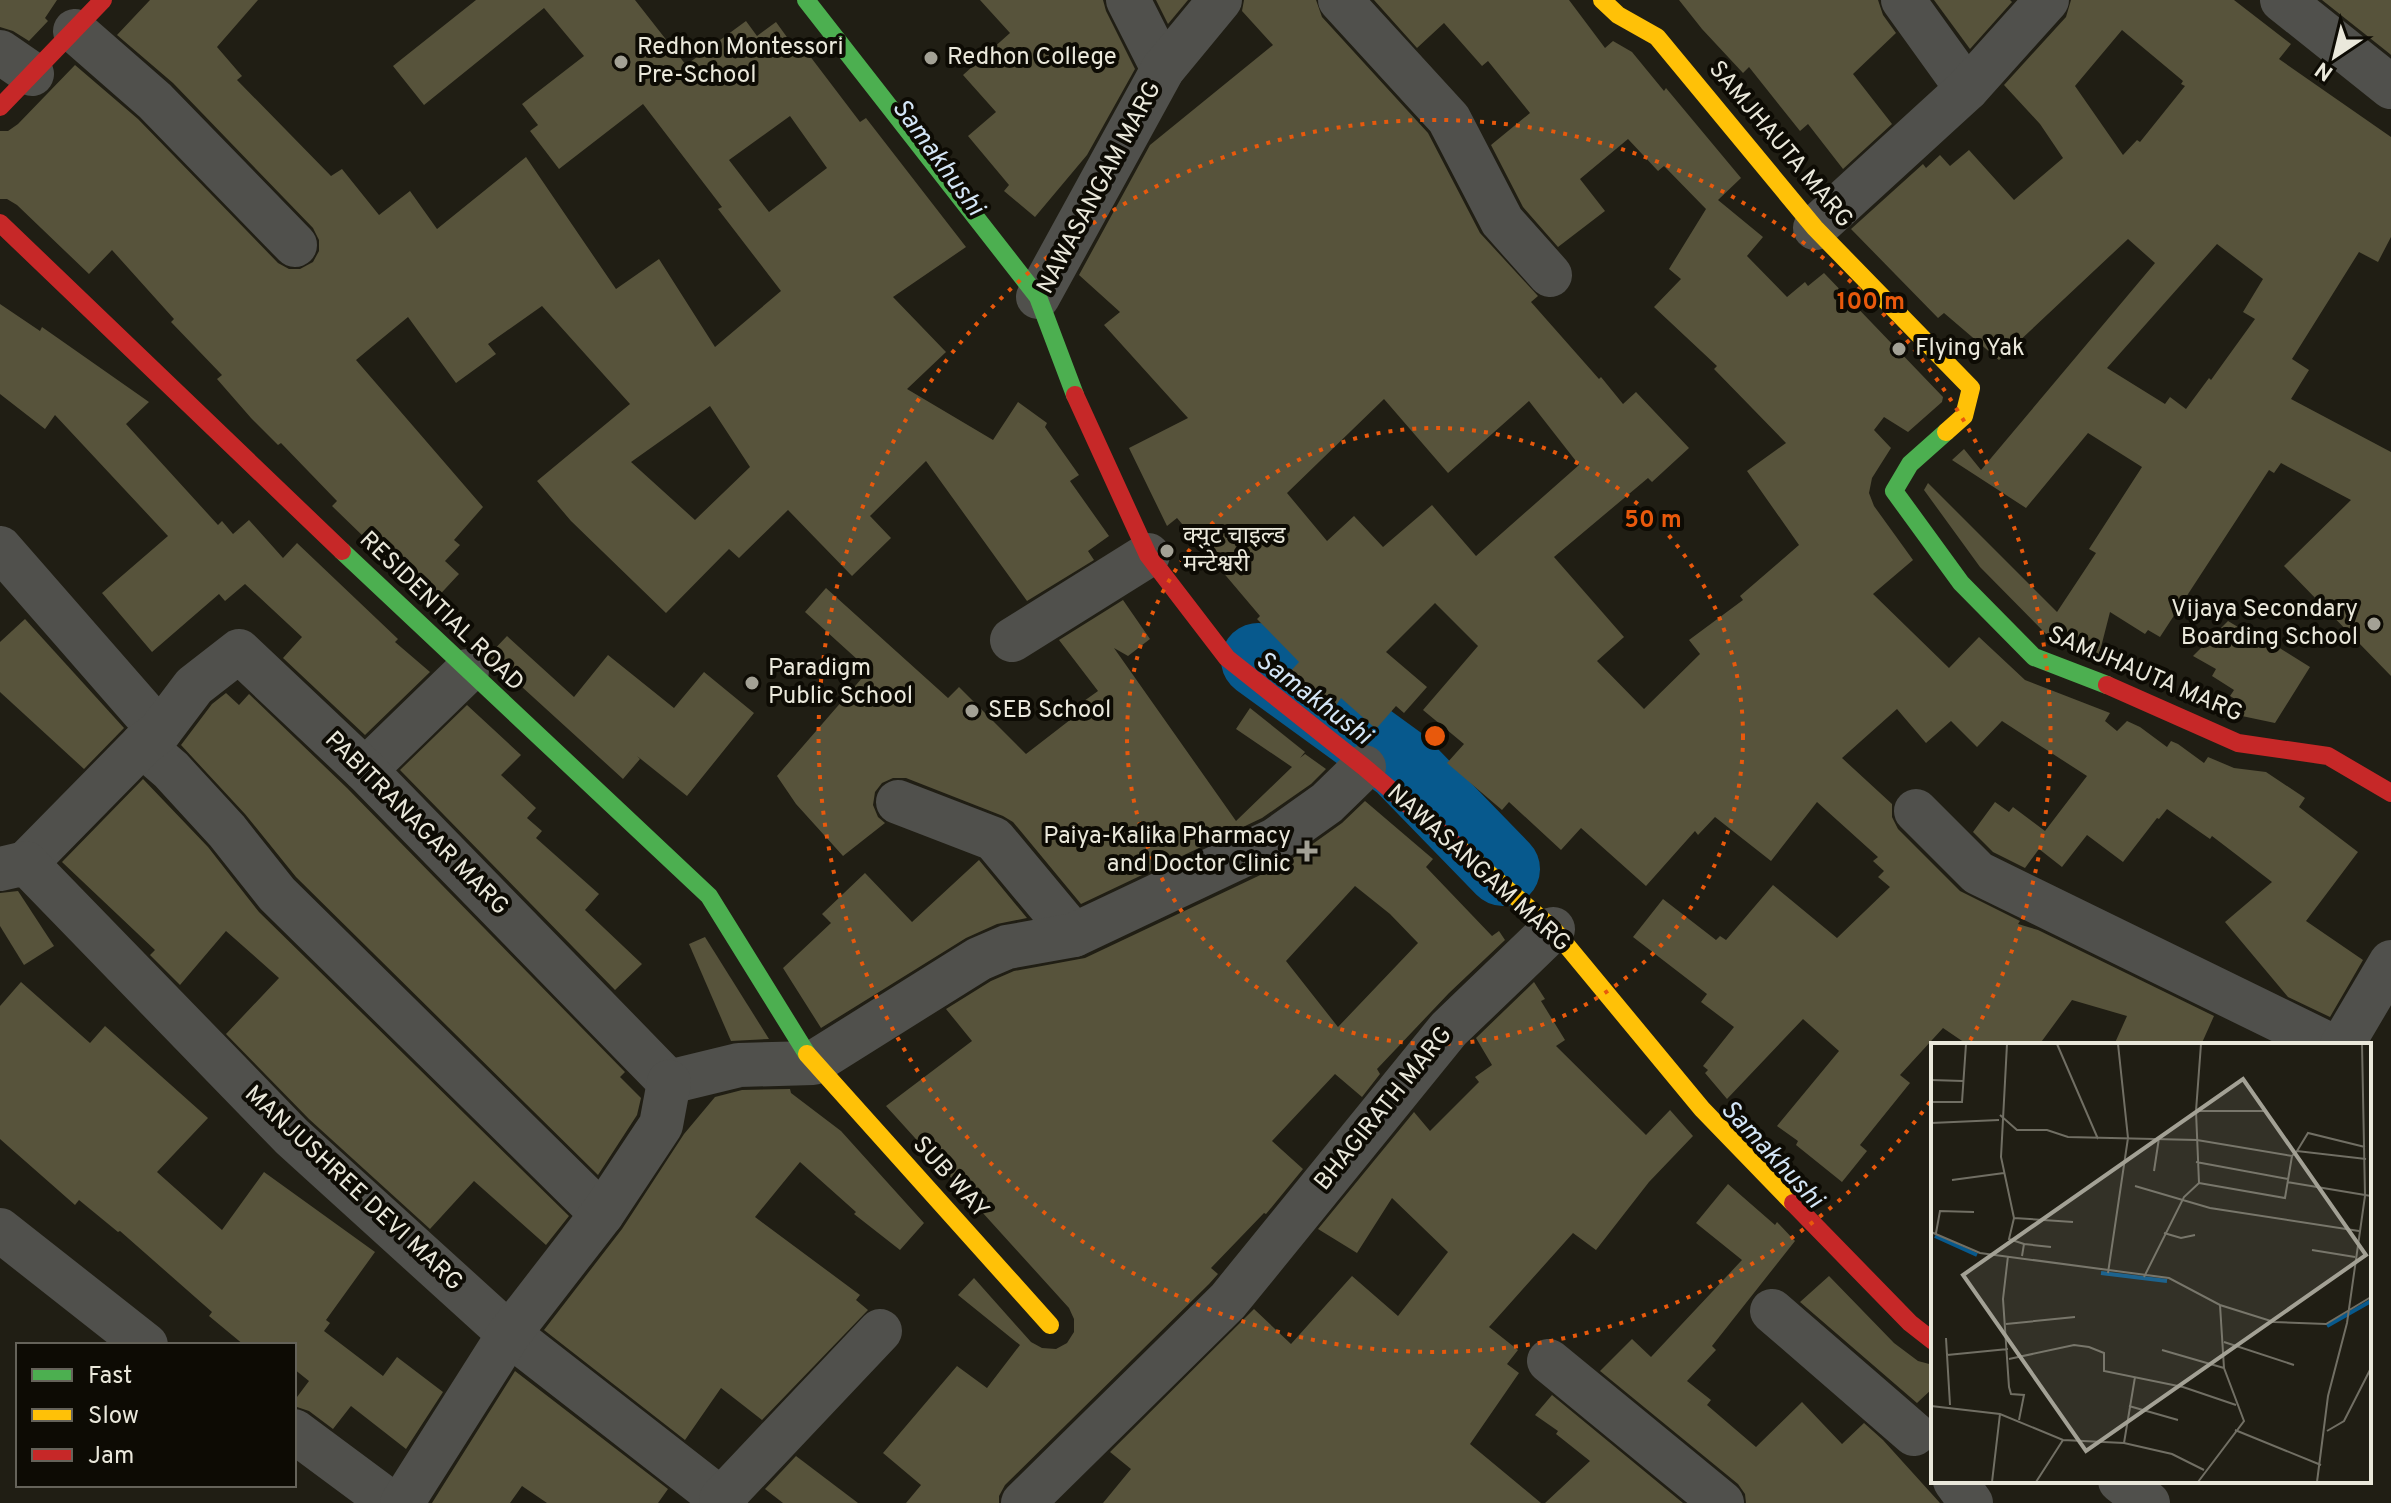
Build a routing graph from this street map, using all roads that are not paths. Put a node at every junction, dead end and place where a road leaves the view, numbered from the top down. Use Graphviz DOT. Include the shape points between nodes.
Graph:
graph roads {
  1 [pos="806,0"];
  2 [pos="1128,0"];
  3 [pos="1220,0"];
  4 [pos="1340,0"];
  5 [pos="1602,0"];
  6 [pos="1903,0"];
  7 [pos="2047,0"];
  8 [pos="2282,0"];
  9 [pos="89,16"];
  10 [pos="16,63"];
  11 [pos="1163,69"];
  12 [pos="2391,87"];
  13 [pos="1967,89"];
  14 [pos="0,107"];
  15 [pos="0,223"];
  16 [pos="1815,228"];
  17 [pos="295,245"];
  18 [pos="1550,275"];
  19 [pos="1038,297"];
  20 [pos="0,548"];
  21 [pos="1148,555"];
  22 [pos="1012,640"];
  23 [pos="467,671"];
  24 [pos="151,738"];
  25 [pos="1364,767"];
  26 [pos="365,770"];
  27 [pos="2391,793"];
  28 [pos="898,802"];
  29 [pos="1916,811"];
  30 [pos="13,866"];
  31 [pos="1553,929"];
  32 [pos="1074,935"];
  33 [pos="2391,962"];
  34 [pos="2326,1043"];
  35 [pos="2343,1043"];
  36 [pos="813,1063"];
  37 [pos="669,1082"];
  38 [pos="602,1214"];
  39 [pos="0,1230"];
  40 [pos="1772,1311"];
  41 [pos="1050,1325"];
  42 [pos="880,1331"];
  43 [pos="509,1334"];
  44 [pos="1931,1339"];
  45 [pos="143,1343"];
  46 [pos="1549,1361"];
  47 [pos="296,1432"];
  48 [pos="1927,1436"];
  49 [pos="1956,1483"];
  50 [pos="2123,1483"];
  51 [pos="724,1501"];
  52 [pos="391,1503"];
  53 [pos="402,1503"];
  54 [pos="1023,1503"];
  55 [pos="1722,1503"];
  56 [pos="1971,1503"];
  57 [pos="2148,1503"];
  1 -- 19 [label="street"];
  2 -- 11 [label="street"];
  3 -- 11 [label="street, NAWASANGAM MARG"];
  4 -- 18 [label="street" via="1449,119 1502,221"];
  5 -- 16 [label="street, SAMJHAUTA MARG" via="1657,37"];
  6 -- 13 [label="street"];
  7 -- 13 [label="street"];
  8 -- 12 [label="street"];
  9 -- 10 [label="street"];
  9 -- 17 [label="street" via="155,101"];
  10 -- 14 [label="street"];
  11 -- 19 [label="street, NAWASANGAM MARG"];
  13 -- 16 [label="street"];
  15 -- 23 [label="street, RESIDENTIAL ROAD"];
  16 -- 27 [label="street, SAMJHAUTA MARG" via="1971,388 1964,416 1910,464 1894,491 1961,583 2034,657 2238,743 2328,756"];
  19 -- 21 [label="street, NAWASANGAM MARG" via="1085,421"];
  20 -- 24 [label="street"];
  21 -- 22 [label="street"];
  21 -- 25 [label="street, NAWASANGAM MARG" via="1227,658"];
  23 -- 26 [label="street"];
  23 -- 36 [label="street, RESIDENTIAL ROAD" via="709,896"];
  24 -- 26 [label="street, PABITRANAGAR MARG" via="194,686 239,651"];
  24 -- 30 [label="street"];
  24 -- 38 [label="street" via="171,770 277,894"];
  25 -- 31 [label="street, NAWASANGAM MARG"];
  25 -- 32 [label="street" via="1327,803 1275,840"];
  26 -- 37 [label="street, PABITRANAGAR MARG"];
  28 -- 32 [label="street" via="994,839"];
  29 -- 34 [label="street" via="1978,873"];
  30 -- 43 [label="street, MANJUSHREE DEVI MARG" via="292,1137"];
  31 -- 44 [label="street, NAWASANGAM MARG" via="1702,1109"];
  31 -- 54 [label="street, BHAGIRATH MARG" via="1449,1029 1228,1301"];
  32 -- 36 [label="street" via="1007,947 979,959"];
  33 -- 35 [label="street"];
  36 -- 37 [label="street" via="739,1065"];
  36 -- 41 [label="street, SUB WAY"];
  37 -- 38 [label="street" via="661,1125"];
  38 -- 43 [label="street"];
  39 -- 45 [label="street"];
  40 -- 48 [label="street"];
  42 -- 51 [label="street"];
  43 -- 51 [label="street, MANJUSHREE DEVI MARG"];
  43 -- 53 [label="street"];
  46 -- 55 [label="street"];
  47 -- 52 [label="street"];
  49 -- 56 [label="street"];
  50 -- 57 [label="street"];
}
